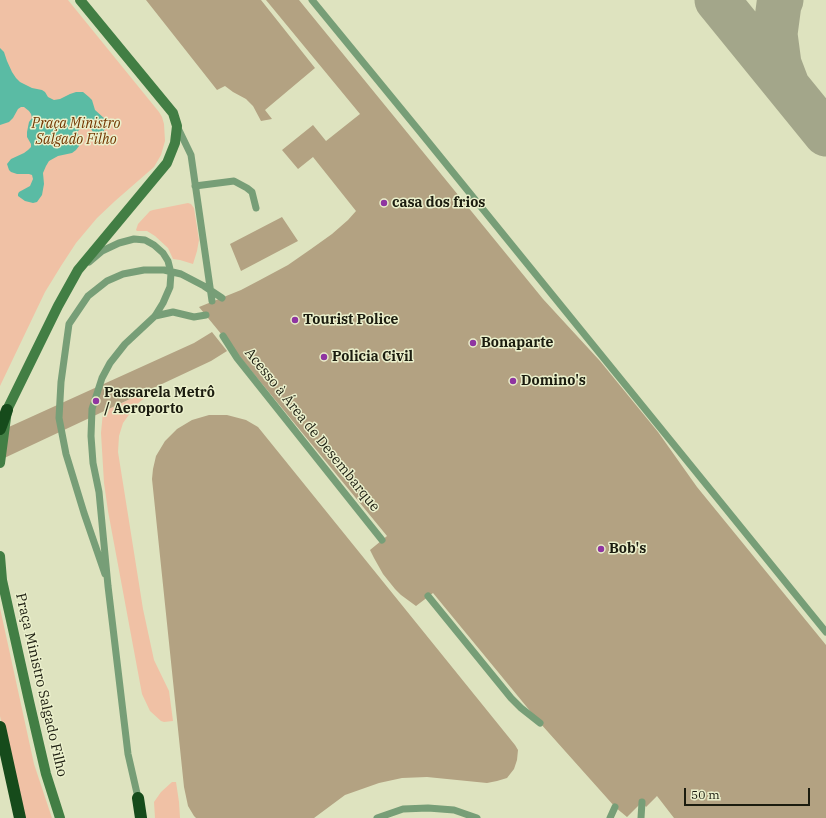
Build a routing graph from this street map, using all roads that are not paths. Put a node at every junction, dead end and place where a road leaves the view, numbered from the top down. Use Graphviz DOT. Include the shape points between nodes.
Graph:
graph roads {
  1 [pos="80,0"];
  2 [pos="312,0"];
  3 [pos="176,126"];
  4 [pos="195,186"];
  5 [pos="256,208"];
  6 [pos="78,270"];
  7 [pos="222,298"];
  8 [pos="212,301"];
  9 [pos="206,315"];
  10 [pos="155,316"];
  11 [pos="223,336"];
  12 [pos="7,410"];
  13 [pos="0,429"];
  14 [pos="0,463"];
  15 [pos="382,540"];
  16 [pos="0,556"];
  17 [pos="108,586"];
  18 [pos="428,596"];
  19 [pos="826,632"];
  20 [pos="540,723"];
  21 [pos="0,727"];
  22 [pos="138,798"];
  23 [pos="642,802"];
  24 [pos="615,807"];
  25 [pos="20,818"];
  26 [pos="60,818"];
  27 [pos="141,818"];
  28 [pos="145,818"];
  29 [pos="377,818"];
  30 [pos="477,818"];
  31 [pos="610,818"];
  32 [pos="641,818"];
  1 -- 3 [label="street" via="173,113"];
  2 -- 19 [label="lane"];
  3 -- 4 [label="lane" via="191,155"];
  3 -- 6 [label="street" via="176,143 167,163"];
  4 -- 5 [label="lane" via="234,181 252,192"];
  4 -- 8 [label="lane"];
  6 -- 10 [label="lane" via="102,251 119,243 134,239 145,240 154,245 168,261 171,273 170,287"];
  6 -- 12 [label="street"];
  7 -- 17 [label="lane" via="181,274 164,270 144,270 123,274 107,281 88,296 69,324 59,418 66,454"];
  9 -- 10 [label="lane" via="194,317 173,312"];
  10 -- 17 [label="lane" via="125,344 110,363 92,409 91,436"];
  11 -- 15 [label="lane, Acesso à Área de Desembarque" via="236,358"];
  12 -- 13 [label="highway"];
  12 -- 14 [label="street"];
  16 -- 26 [label="street, Praça Ministro Salgado Filho" via="2,580 30,708"];
  17 -- 22 [label="lane" via="128,754"];
  18 -- 20 [label="lane" via="511,698"];
  21 -- 25 [label="highway"];
  22 -- 27 [label="highway"];
  22 -- 28 [label="lane"];
  23 -- 32 [label="lane"];
  24 -- 31 [label="lane"];
  29 -- 30 [label="lane" via="403,809 428,808 454,810"];
}
